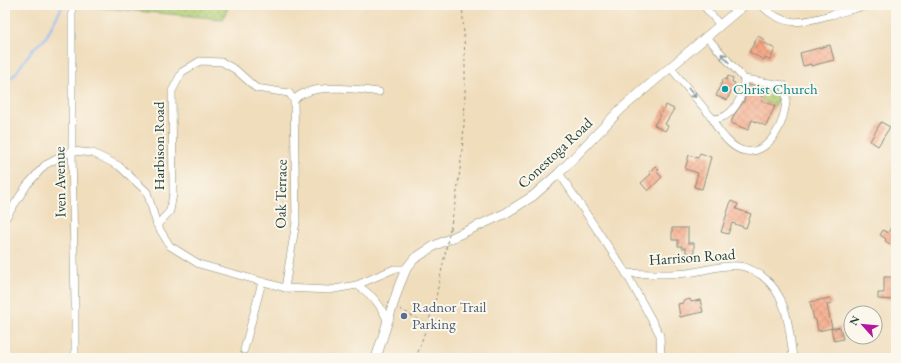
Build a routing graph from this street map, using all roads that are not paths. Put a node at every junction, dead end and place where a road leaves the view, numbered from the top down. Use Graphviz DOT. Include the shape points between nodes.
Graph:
graph roads {
  1 [pos="72,5"];
  2 [pos="704,5"];
  3 [pos="744,5"];
  4 [pos="761,5"];
  5 [pos="869,5"];
  6 [pos="720,25"];
  7 [pos="706,36"];
  8 [pos="670,67"];
  9 [pos="744,78"];
  10 [pos="380,92"];
  11 [pos="294,100"];
  12 [pos="713,119"];
  13 [pos="72,151"];
  14 [pos="559,173"];
  15 [pos="5,219"];
  16 [pos="157,224"];
  17 [pos="406,269"];
  18 [pos="626,273"];
  19 [pos="262,282"];
  20 [pos="357,285"];
  21 [pos="285,288"];
  22 [pos="387,320"];
  23 [pos="244,350"];
  24 [pos="75,358"];
  25 [pos="376,358"];
  26 [pos="661,358"];
  27 [pos="793,358"];
  1 -- 13 [label="street, Iven Avenue"];
  2 -- 6 [label="street"];
  3 -- 6 [label="main road, Conestoga Road"];
  4 -- 5 [label="street" via="791,22 805,22"];
  6 -- 7 [label="main road, Conestoga Road"];
  7 -- 8 [label="main road, Conestoga Road"];
  9 -- 7 [label="street, one-way"];
  8 -- 12 [label="street, one-way"];
  8 -- 14 [label="main road, Conestoga Road" via="621,109"];
  9 -- 12 [label="street" via="742,94 734,108 719,119"];
  9 -- 12 [label="street" via="780,84 786,88 783,121 775,137 761,149 749,152 740,150 726,139"];
  10 -- 11 [label="street" via="362,89 317,90 305,93"];
  11 -- 16 [label="street, Harbison Road" via="289,93 256,88 236,70 222,62 200,61 182,72 172,91 173,194 170,211"];
  11 -- 21 [label="street, Oak Terrace" via="296,222"];
  13 -- 15 [label="street" via="45,165 27,185"];
  13 -- 16 [label="street" via="93,154 119,166 147,192"];
  13 -- 24 [label="street, Iven Avenue"];
  14 -- 17 [label="main road, Conestoga Road" via="533,196 506,213 426,250"];
  14 -- 18 [label="street"];
  16 -- 19 [label="street" via="170,246 199,264"];
  17 -- 20 [label="street" via="394,269"];
  17 -- 22 [label="main road, Conestoga Road"];
  18 -- 26 [label="street" via="660,336"];
  18 -- 27 [label="street, Harrison Road" via="689,273 721,266 738,266 753,270 773,286 780,297 789,329"];
  19 -- 21 [label="street"];
  19 -- 23 [label="street"];
  20 -- 21 [label="street" via="329,290"];
  20 -- 22 [label="street" via="375,298"];
  22 -- 25 [label="main road, Conestoga Road"];
}
